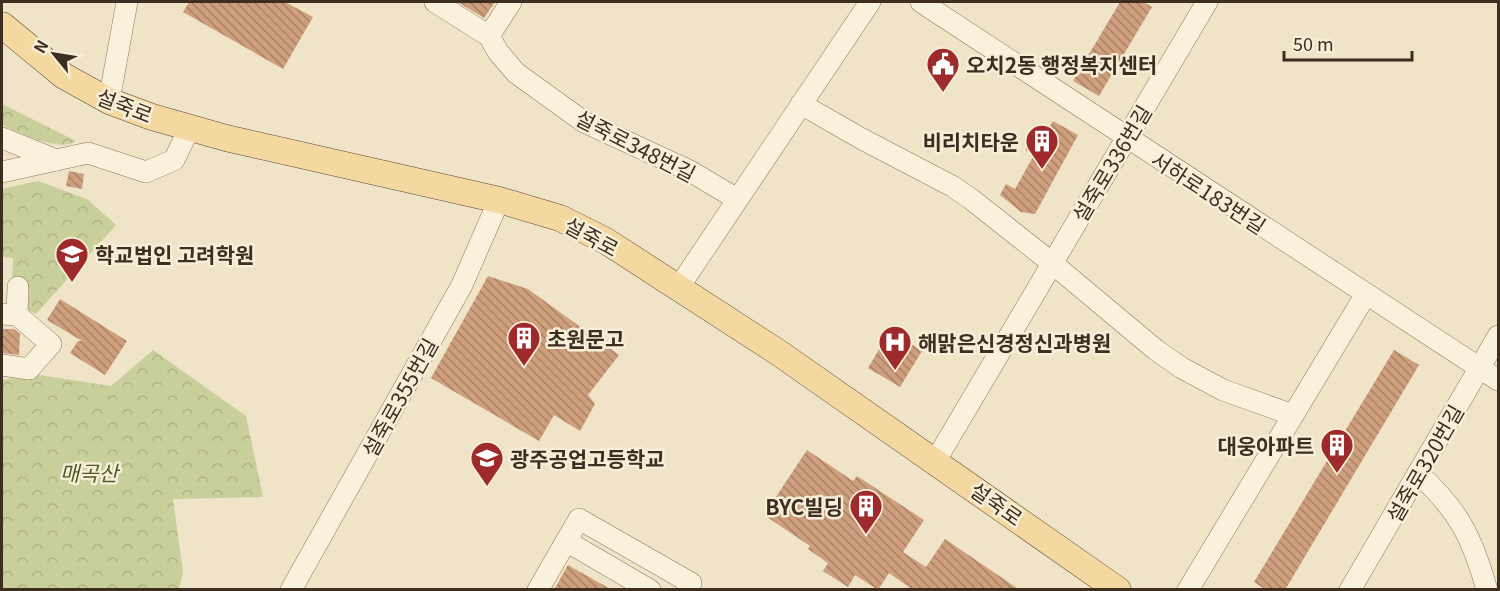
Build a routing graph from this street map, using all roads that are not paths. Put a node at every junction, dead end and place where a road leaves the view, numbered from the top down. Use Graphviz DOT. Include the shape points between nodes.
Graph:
graph roads {
  1 [pos="127,2"];
  2 [pos="435,2"];
  3 [pos="511,2"];
  4 [pos="870,2"];
  5 [pos="921,2"];
  6 [pos="1207,2"];
  7 [pos="2,25"];
  8 [pos="489,36"];
  9 [pos="109,102"];
  10 [pos="801,104"];
  11 [pos="190,127"];
  12 [pos="2,138"];
  13 [pos="1126,138"];
  14 [pos="56,160"];
  15 [pos="2,172"];
  16 [pos="499,200"];
  17 [pos="737,200"];
  18 [pos="1052,263"];
  19 [pos="18,287"];
  20 [pos="679,287"];
  21 [pos="1366,294"];
  22 [pos="9,315"];
  23 [pos="1498,336"];
  24 [pos="2,365"];
  25 [pos="1480,368"];
  26 [pos="1498,380"];
  27 [pos="1293,415"];
  28 [pos="936,460"];
  29 [pos="1418,473"];
  30 [pos="566,541"];
  31 [pos="291,590"];
  32 [pos="538,590"];
  33 [pos="650,590"];
  34 [pos="687,590"];
  35 [pos="1119,590"];
  36 [pos="1188,590"];
  37 [pos="1350,590"];
  38 [pos="1487,590"];
  1 -- 9 [label="street"];
  2 -- 8 [label="street"];
  3 -- 8 [label="street"];
  4 -- 10 [label="street"];
  5 -- 13 [label="street, 서하로183번길"];
  6 -- 13 [label="street, 설죽로336번길"];
  7 -- 9 [label="main road, 설죽로" via="64,76"];
  8 -- 17 [label="street, 설죽로348번길" via="516,74 584,122 690,171"];
  9 -- 11 [label="main road, 설죽로"];
  10 -- 17 [label="street"];
  10 -- 18 [label="street" via="952,186"];
  11 -- 14 [label="street" via="174,160 146,172 88,153"];
  11 -- 16 [label="main road, 설죽로"];
  12 -- 14 [label="street"];
  13 -- 18 [label="street, 설죽로336번길"];
  13 -- 21 [label="street, 서하로183번길"];
  14 -- 15 [label="street"];
  16 -- 20 [label="main road, 설죽로" via="584,229"];
  16 -- 31 [label="street, 설죽로355번길" via="462,285"];
  17 -- 20 [label="street"];
  18 -- 27 [label="street" via="1182,368 1223,390"];
  18 -- 28 [label="street, 설죽로336번길"];
  19 -- 22 [label="street"];
  20 -- 28 [label="main road, 설죽로"];
  21 -- 25 [label="street, 서하로183번길"];
  21 -- 27 [label="street"];
  22 -- 24 [label="street" via="51,344 29,369"];
  23 -- 25 [label="street, 설죽로320번길"];
  25 -- 26 [label="street, 서하로183번길"];
  25 -- 29 [label="street, 설죽로320번길"];
  27 -- 36 [label="street"];
  28 -- 35 [label="main road, 설죽로"];
  29 -- 37 [label="street, 설죽로320번길"];
  29 -- 38 [label="street" via="1446,500 1465,528"];
  30 -- 32 [label="street"];
  30 -- 33 [label="street"];
  30 -- 34 [label="street" via="579,519 691,583"];
}
